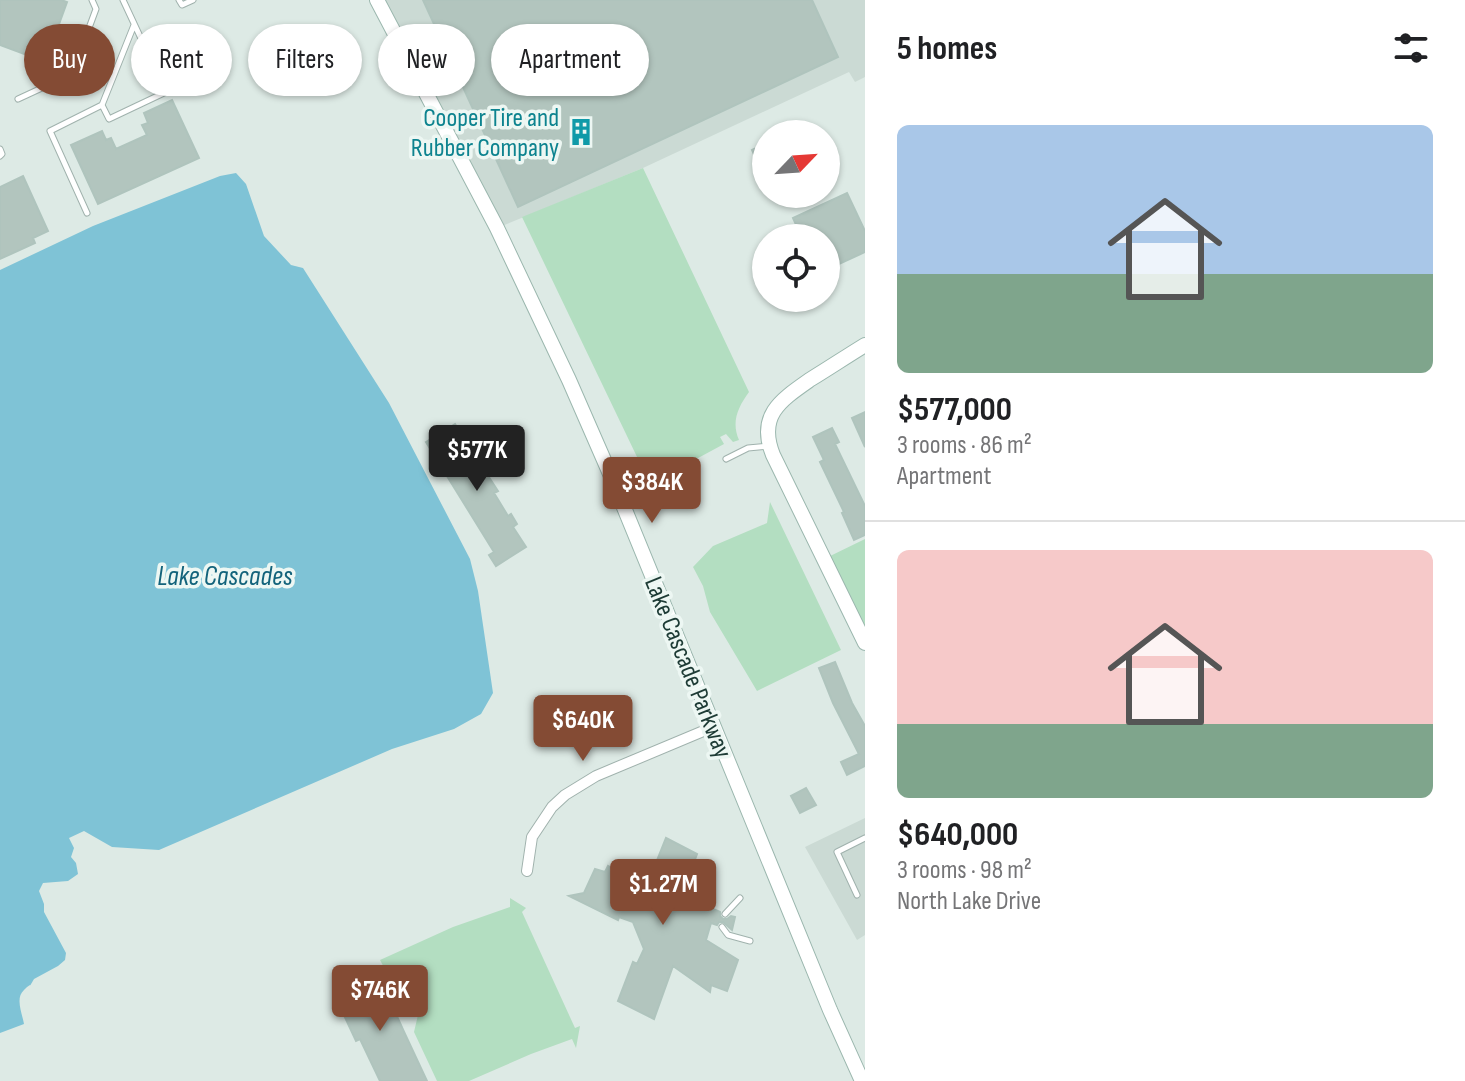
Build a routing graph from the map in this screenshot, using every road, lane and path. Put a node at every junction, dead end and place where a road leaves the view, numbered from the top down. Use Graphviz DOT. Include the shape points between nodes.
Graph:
graph roads {
  1 [pos="92,0"];
  2 [pos="123,0"];
  3 [pos="179,0"];
  4 [pos="193,0"];
  5 [pos="377,0"];
  6 [pos="134,24"];
  7 [pos="131,32"];
  8 [pos="158,96"];
  9 [pos="18,99"];
  10 [pos="102,105"];
  11 [pos="0,149"];
  12 [pos="0,156"];
  13 [pos="87,213"];
  14 [pos="865,345"];
  15 [pos="770,446"];
  16 [pos="726,459"];
  17 [pos="865,643"];
  18 [pos="713,727"];
  19 [pos="865,838"];
  20 [pos="527,871"];
  21 [pos="857,895"];
  22 [pos="740,898"];
  23 [pos="725,914"];
  24 [pos="722,927"];
  25 [pos="750,941"];
  26 [pos="862,1081"];
  1 -- 9 [label="lane" via="96,9 72,74"];
  2 -- 6 [label="lane"];
  3 -- 4 [label="lane" via="182,5"];
  5 -- 18 [label="street, Lake Cascade Parkway" via="490,214 569,380"];
  7 -- 10 [label="lane"];
  8 -- 10 [label="lane" via="109,119"];
  10 -- 13 [label="lane" via="50,131"];
  11 -- 12 [label="lane"];
  14 -- 15 [label="street" via="775,408"];
  15 -- 16 [label="lane" via="748,448"];
  15 -- 17 [label="street"];
  18 -- 20 [label="street" via="596,776 565,795 532,837"];
  18 -- 26 [label="street, Lake Cascade Parkway"];
  19 -- 21 [label="lane" via="837,852"];
  22 -- 23 [label="lane"];
  24 -- 25 [label="lane" via="728,935"];
}
